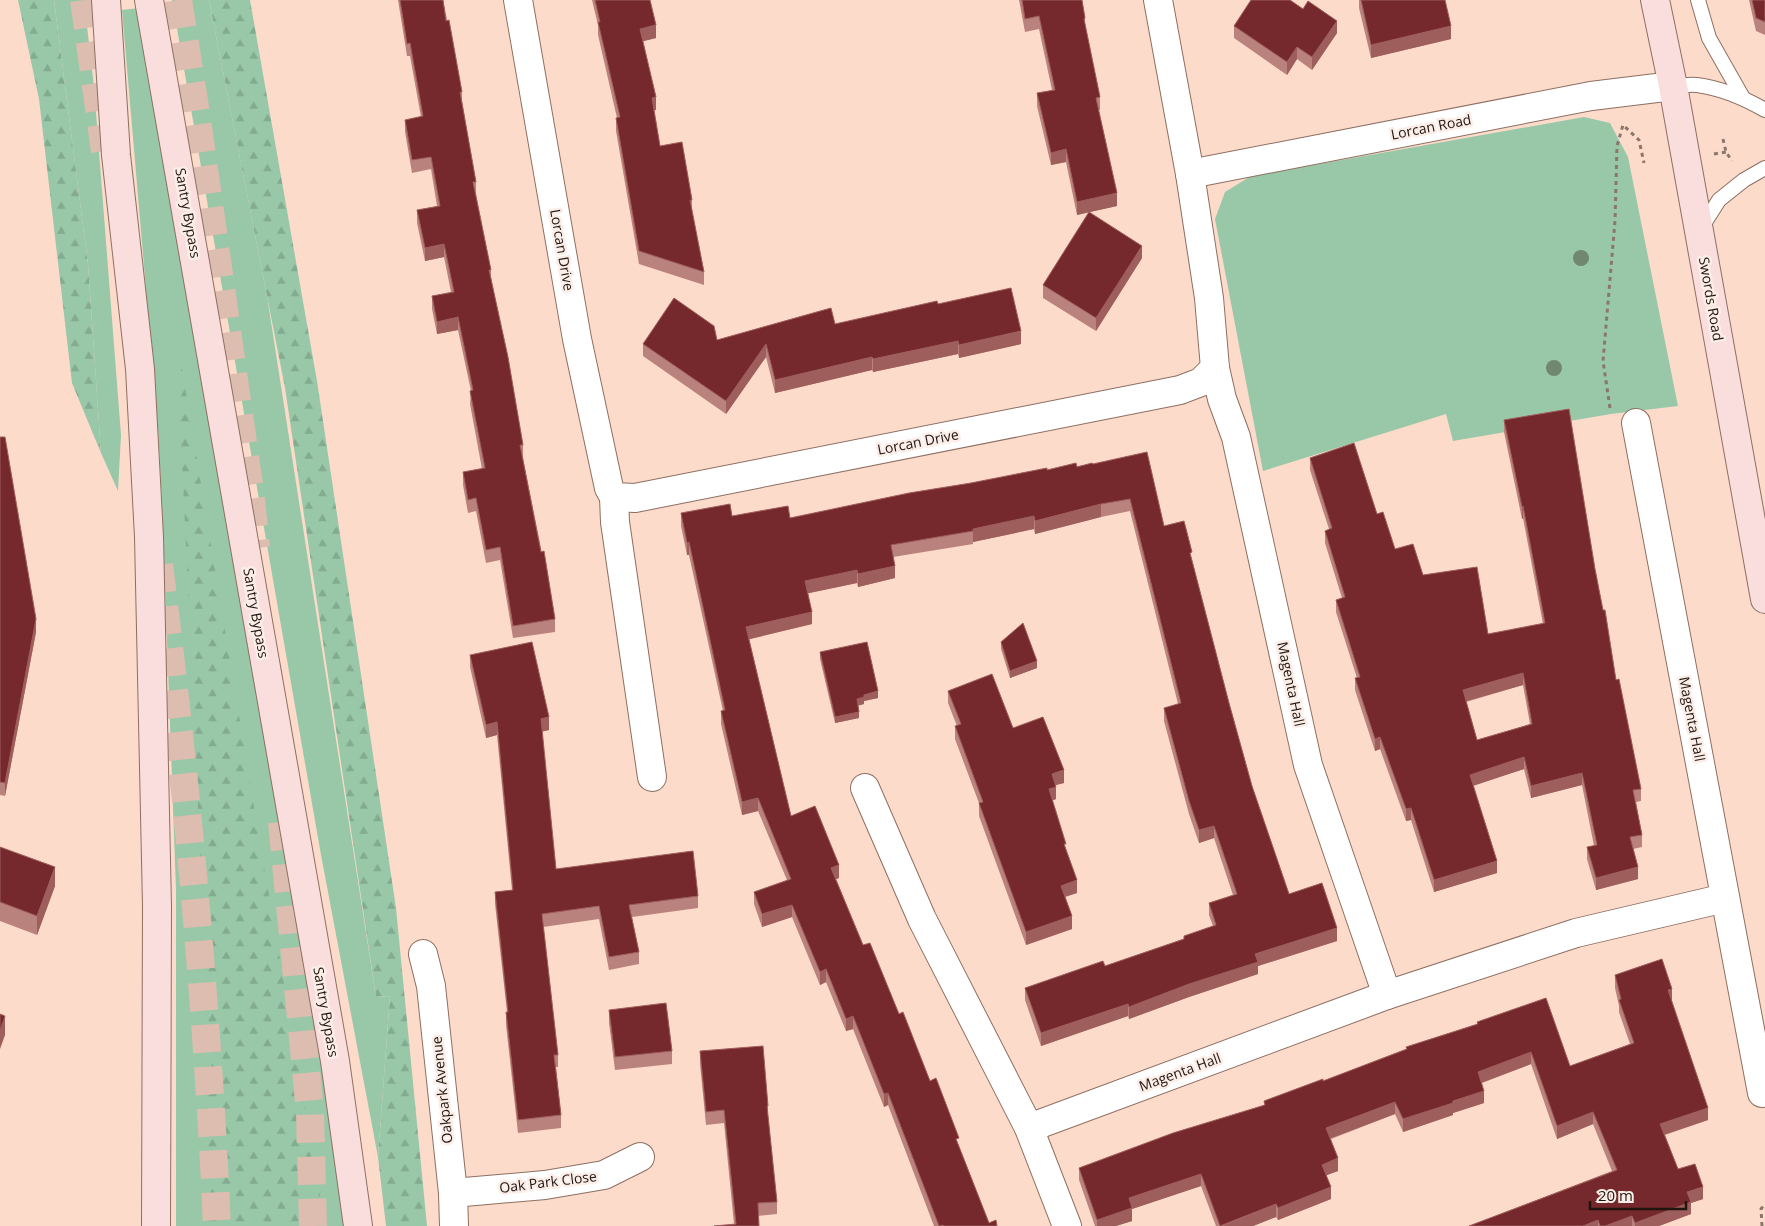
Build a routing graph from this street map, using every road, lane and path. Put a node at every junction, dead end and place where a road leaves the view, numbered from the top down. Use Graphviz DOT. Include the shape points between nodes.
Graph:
graph roads {
  1 [pos="106,0"];
  2 [pos="149,0"];
  3 [pos="518,0"];
  4 [pos="1158,0"];
  5 [pos="1655,0"];
  6 [pos="1698,0"];
  7 [pos="1673,86"];
  8 [pos="1743,98"];
  9 [pos="1765,110"];
  10 [pos="1723,138"];
  11 [pos="1644,163"];
  12 [pos="1734,164"];
  13 [pos="1765,168"];
  14 [pos="1190,174"];
  15 [pos="1699,232"];
  16 [pos="1215,368"];
  17 [pos="1636,423"];
  18 [pos="614,497"];
  19 [pos="1765,599"];
  20 [pos="652,777"];
  21 [pos="865,788"];
  22 [pos="1725,898"];
  23 [pos="423,954"];
  24 [pos="1386,995"];
  25 [pos="1762,1093"];
  26 [pos="1029,1128"];
  27 [pos="640,1157"];
  28 [pos="452,1193"];
  29 [pos="1765,1204"];
  30 [pos="156,1226"];
  31 [pos="358,1226"];
  32 [pos="454,1226"];
  33 [pos="1067,1226"];
  34 [pos="1762,1226"];
  1 -- 30 [label="main road" via="116,155 140,369 149,537 157,906"];
  2 -- 31 [label="main road, Santry Bypass" via="335,1060"];
  3 -- 18 [label="street, Lorcan Drive" via="578,339 609,488"];
  4 -- 14 [label="street"];
  5 -- 7 [label="main road, Swords Road"];
  6 -- 8 [label="lane" via="1709,38"];
  7 -- 8 [label="lane" via="1695,84"];
  7 -- 14 [label="street, Lorcan Road" via="1591,96"];
  7 -- 15 [label="main road, Swords Road"];
  8 -- 9 [label="lane"];
  10 -- 12 [label="path" via="1726,152"];
  11 -- 17 [label="path" via="1639,140 1623,125 1617,146 1615,221 1603,361 1612,418"];
  13 -- 15 [label="lane" via="1719,200"];
  14 -- 16 [label="street" via="1209,298"];
  15 -- 19 [label="main road, Swords Road"];
  16 -- 18 [label="street, Lorcan Drive" via="1201,382 1180,390 635,498"];
  16 -- 24 [label="street, Magenta Hall" via="1236,437 1308,765"];
  17 -- 22 [label="street, Magenta Hall"];
  18 -- 20 [label="street, Lorcan Drive"];
  21 -- 26 [label="street" via="922,919"];
  22 -- 24 [label="street, Magenta Hall" via="1576,932"];
  22 -- 25 [label="street, Magenta Hall"];
  23 -- 28 [label="street, Oakpark Avenue" via="431,986"];
  24 -- 26 [label="street, Magenta Hall"];
  26 -- 33 [label="street"];
  27 -- 28 [label="street, Oak Park Close" via="604,1175 545,1185"];
  28 -- 32 [label="street, Oakpark Avenue"];
  29 -- 34 [label="path" via="1761,1209"];
}
